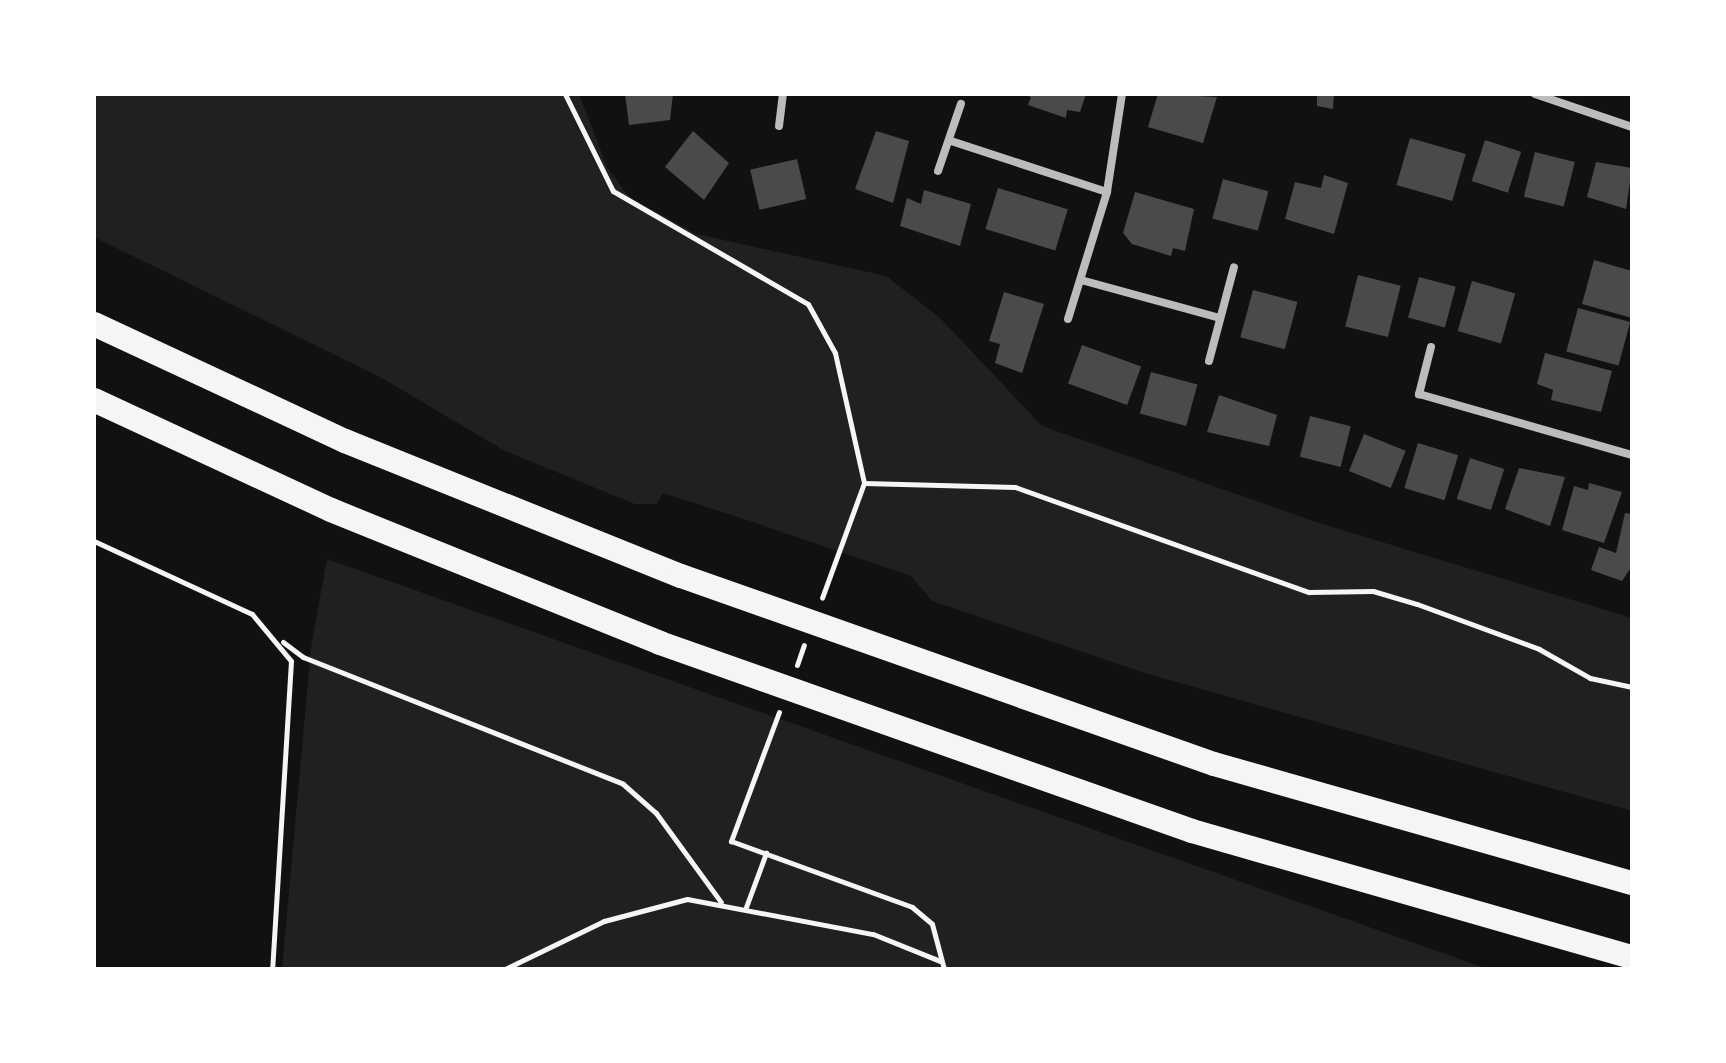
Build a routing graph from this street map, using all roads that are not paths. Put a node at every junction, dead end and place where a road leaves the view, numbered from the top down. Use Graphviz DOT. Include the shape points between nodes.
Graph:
graph roads {
  1 [pos="783,94"];
  2 [pos="1122,94"];
  3 [pos="1535,94"];
  4 [pos="961,104"];
  5 [pos="779,126"];
  6 [pos="1632,127"];
  7 [pos="951,141"];
  8 [pos="938,171"];
  9 [pos="1107,192"];
  10 [pos="1234,267"];
  11 [pos="1081,280"];
  12 [pos="1220,318"];
  13 [pos="1068,319"];
  14 [pos="94,324"];
  15 [pos="1431,347"];
  16 [pos="1209,361"];
  17 [pos="94,400"];
  18 [pos="1632,455"];
  19 [pos="1632,883"];
  20 [pos="1632,957"];
  1 -- 5 [label="street"];
  2 -- 9 [label="street"];
  3 -- 6 [label="street"];
  4 -- 7 [label="street"];
  7 -- 8 [label="street"];
  7 -- 9 [label="street"];
  9 -- 11 [label="street"];
  10 -- 12 [label="street"];
  11 -- 12 [label="street"];
  11 -- 13 [label="street"];
  12 -- 16 [label="street"];
  14 -- 19 [label="highway" via="345,441 681,576 1214,764"];
  15 -- 18 [label="street" via="1419,394"];
  17 -- 20 [label="highway" via="331,510 660,643 1192,831"];
}
